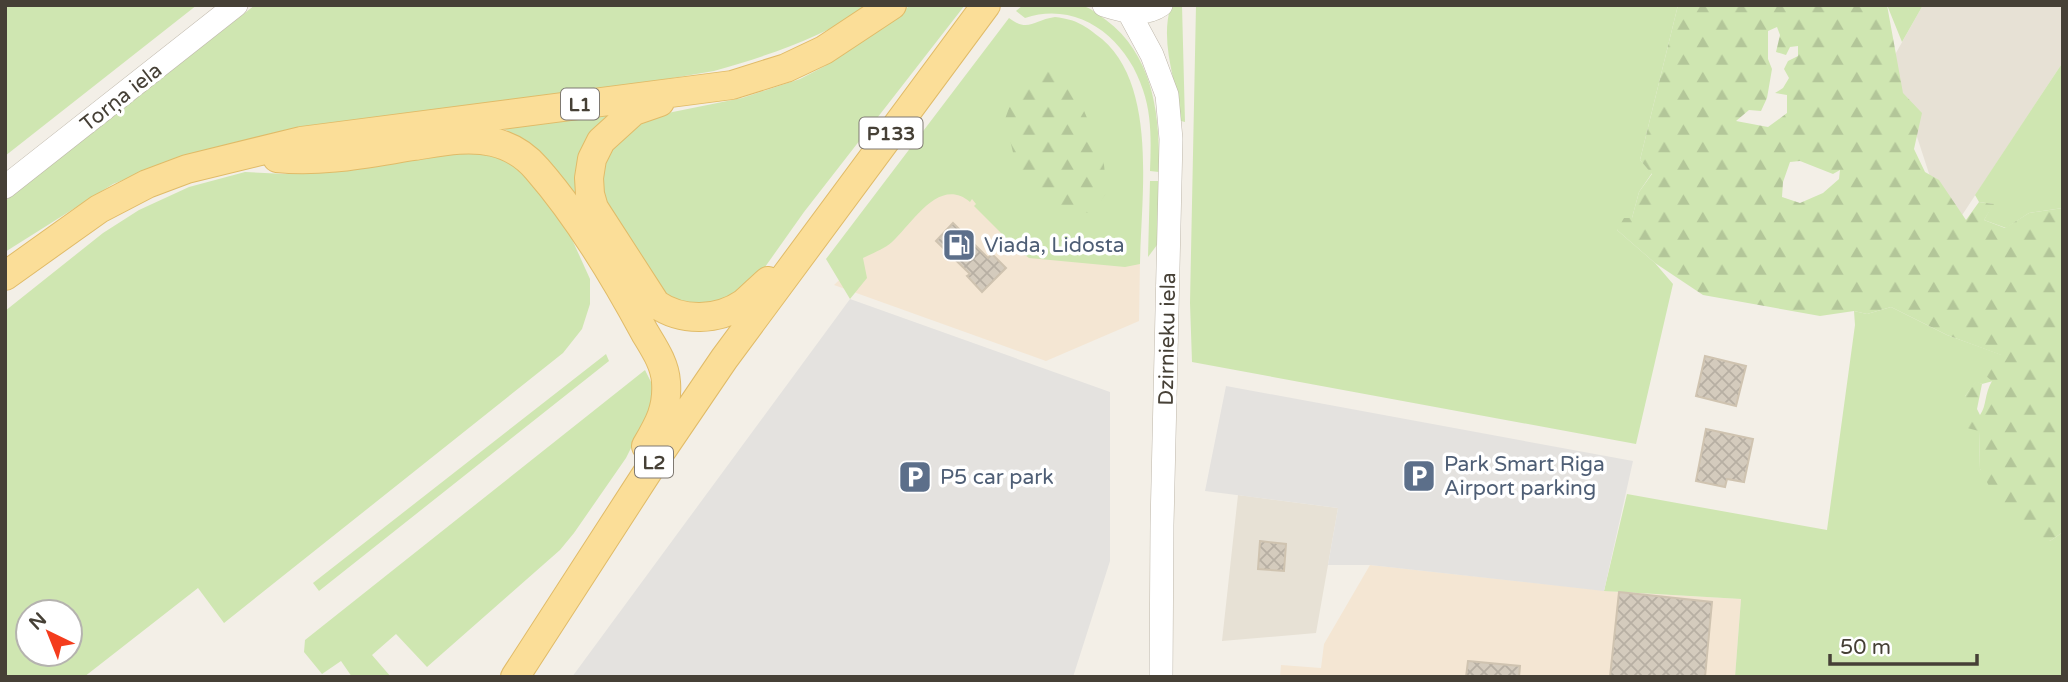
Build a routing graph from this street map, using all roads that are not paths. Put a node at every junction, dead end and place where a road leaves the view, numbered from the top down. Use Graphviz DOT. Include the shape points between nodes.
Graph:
graph roads {
  1 [pos="236,5"];
  2 [pos="892,5"];
  3 [pos="1104,5"];
  4 [pos="1161,5"];
  5 [pos="990,7"];
  6 [pos="1128,7"];
  7 [pos="696,89"];
  8 [pos="250,155"];
  9 [pos="5,187"];
  10 [pos="802,254"];
  11 [pos="5,276"];
  12 [pos="552,619"];
  13 [pos="515,677"];
  14 [pos="1161,677"];
  1 -- 9 [label="street, Torņa iela"];
  2 -- 7 [label="main road, L1" via="824,50 786,68 732,86"];
  3 -- 6 [label="street"];
  4 -- 6 [label="street" via="1151,12"];
  5 -- 10 [label="main road, P133"];
  6 -- 14 [label="street, Dzirnieku iela" via="1167,95 1171,139"];
  7 -- 8 [label="main road, L1" via="301,141"];
  7 -- 10 [label="main road, P133" via="634,111 601,141 589,178 594,208 656,304 692,318 720,314 743,304"];
  8 -- 11 [label="main road, L1" via="170,174 126,194"];
  8 -- 12 [label="main road" via="300,160 469,139 506,146 537,168 628,301 663,365 663,418 564,574"];
  10 -- 12 [label="main road, L2" via="663,447"];
  12 -- 13 [label="main road, L2"];
}
